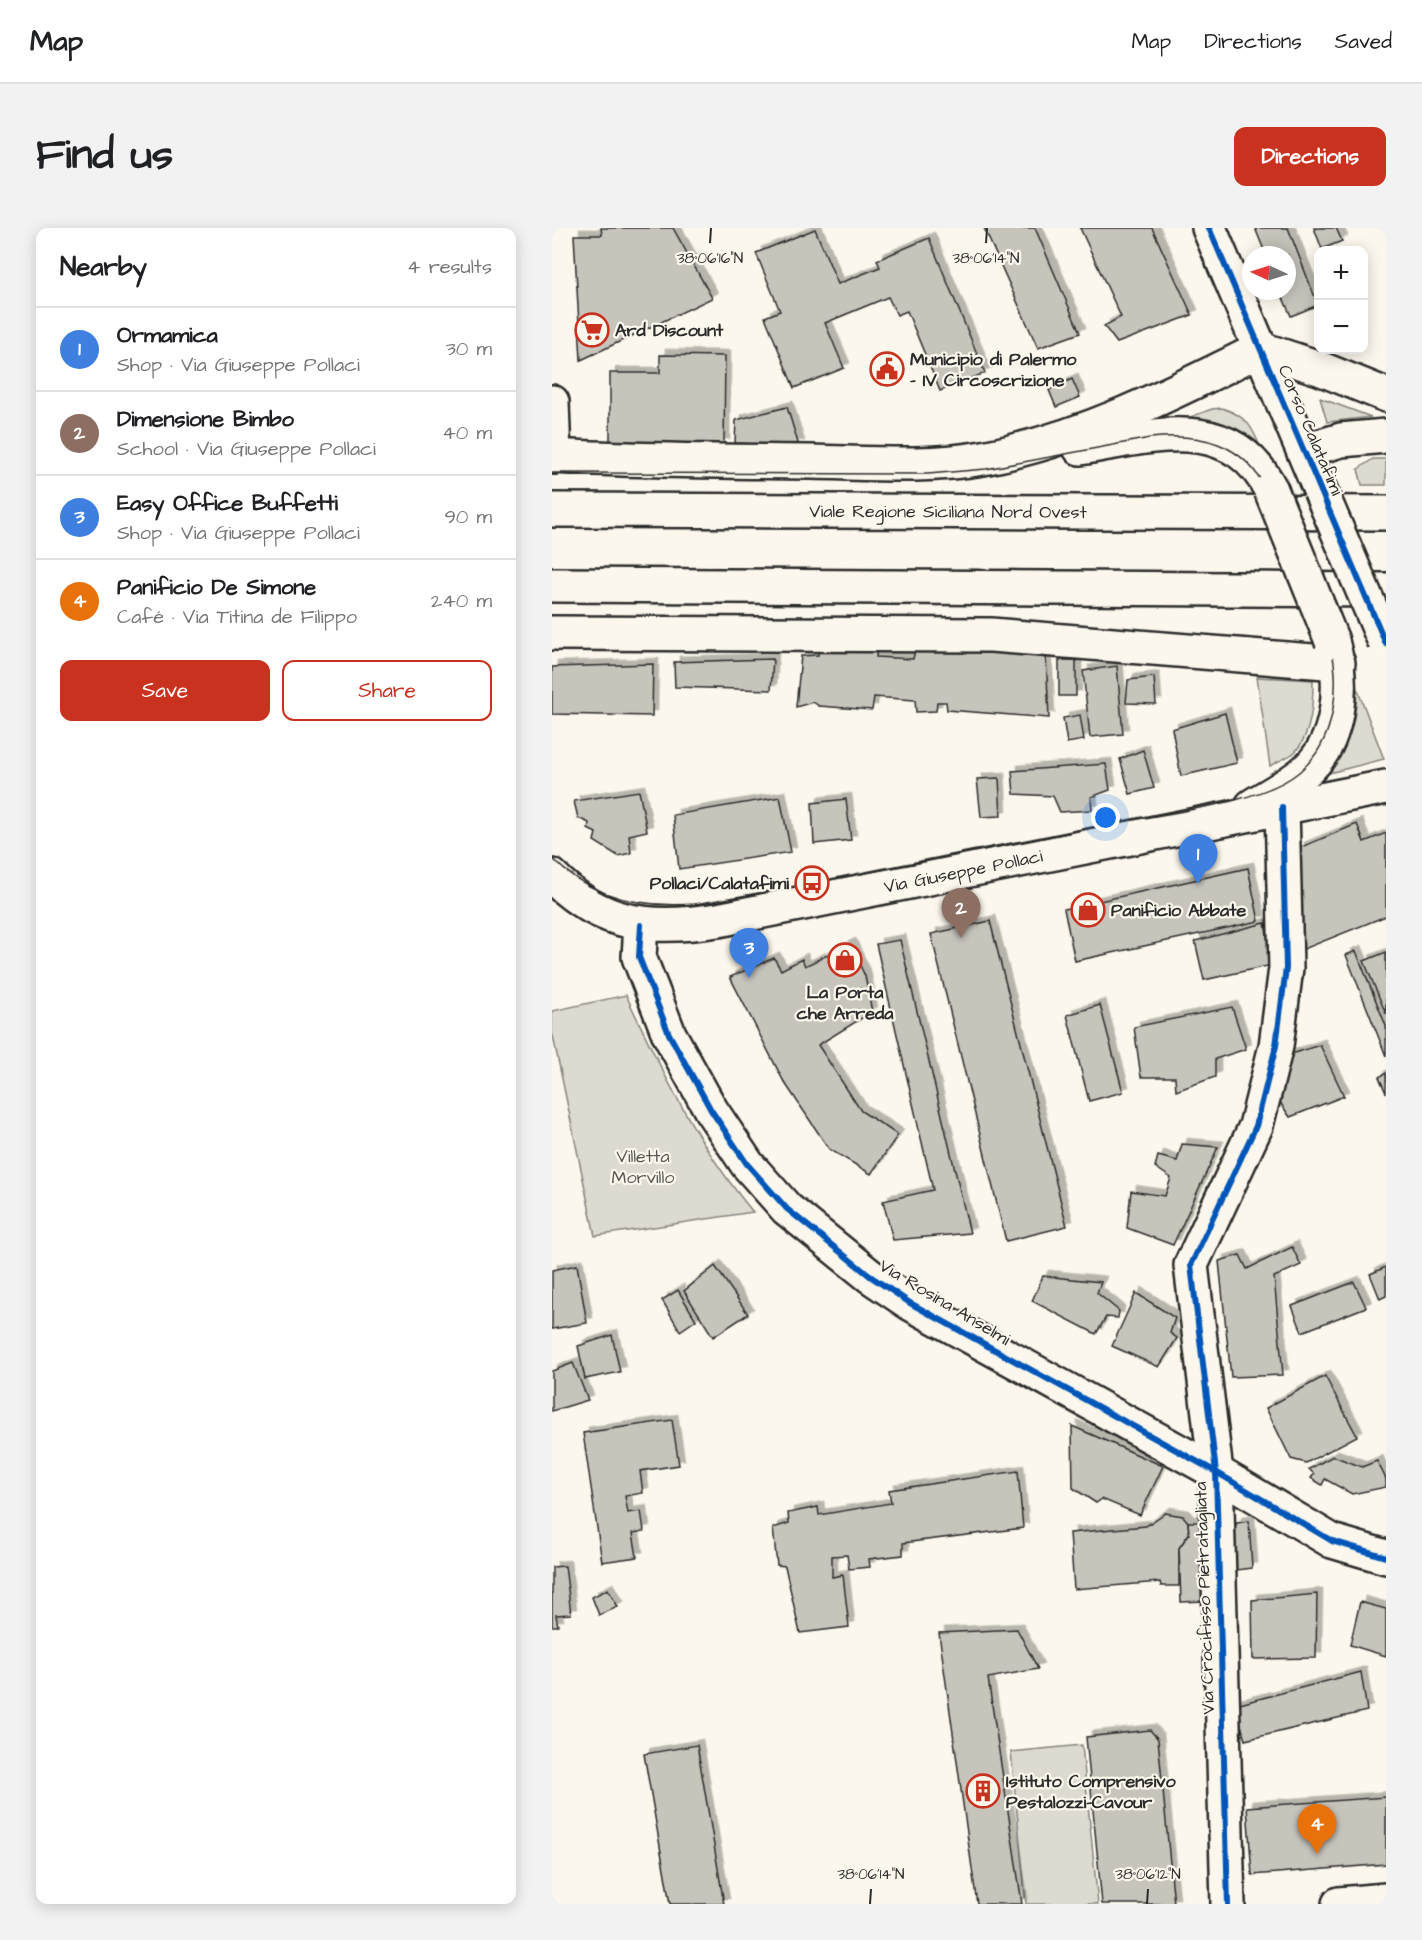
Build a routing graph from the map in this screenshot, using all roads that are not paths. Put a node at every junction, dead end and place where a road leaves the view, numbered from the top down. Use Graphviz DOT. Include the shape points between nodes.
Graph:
graph roads {
  1 [pos="1209,228"];
  2 [pos="1261,349"];
  3 [pos="1386,395"];
  4 [pos="552,402"];
  5 [pos="1386,436"];
  6 [pos="1304,451"];
  7 [pos="553,456"];
  8 [pos="982,458"];
  9 [pos="554,509"];
  10 [pos="1386,513"];
  11 [pos="552,585"];
  12 [pos="1192,590"];
  13 [pos="1386,590"];
  14 [pos="552,633"];
  15 [pos="1386,635"];
  16 [pos="1335,652"];
  17 [pos="1386,787"];
  18 [pos="1282,807"];
  19 [pos="1240,814"];
  20 [pos="552,876"];
  21 [pos="640,925"];
  22 [pos="1216,1472"];
  23 [pos="1386,1557"];
  24 [pos="1386,1900"];
  25 [pos="1228,1904"];
  26 [pos="1339,1904"];
  1 -- 2 [label="street, Corso Calatafimi"];
  2 -- 3 [label="street"];
  2 -- 6 [label="street, Corso Calatafimi"];
  2 -- 8 [label="street" via="1110,422"];
  4 -- 7 [label="street"];
  5 -- 6 [label="street" via="1341,440"];
  6 -- 15 [label="street, Corso Calatafimi, bridge"];
  7 -- 8 [label="street" via="904,464"];
  8 -- 16 [label="street, bridge" via="1176,433 1198,435 1230,446 1257,469 1270,490"];
  9 -- 10 [label="street, Viale Regione Siciliana Nord Ovest"];
  11 -- 12 [label="street"];
  12 -- 13 [label="street"];
  12 -- 15 [label="street"];
  14 -- 16 [label="street" via="991,635"];
  16 -- 19 [label="street" via="1339,693 1335,719 1316,758 1304,773"];
  17 -- 18 [label="street, Via Giuseppe Pollaci"];
  18 -- 19 [label="street, Via Giuseppe Pollaci"];
  18 -- 22 [label="street, Via Crocifisso Pietratagliata" via="1286,968 1276,1046 1256,1126 1191,1265"];
  19 -- 21 [label="street, Via Giuseppe Pollaci" via="718,920 673,926"];
  20 -- 21 [label="street, Via Giuseppe Pollaci" via="591,908"];
  21 -- 22 [label="street, Via Rosina Anselmi" via="639,957 669,1034 711,1110 747,1164 787,1209 910,1303"];
  22 -- 23 [label="street, Via Rosina Anselmi" via="1332,1541"];
  22 -- 25 [label="street, Via Crocifisso Pietratagliata"];
  24 -- 26 [label="street"];
}
